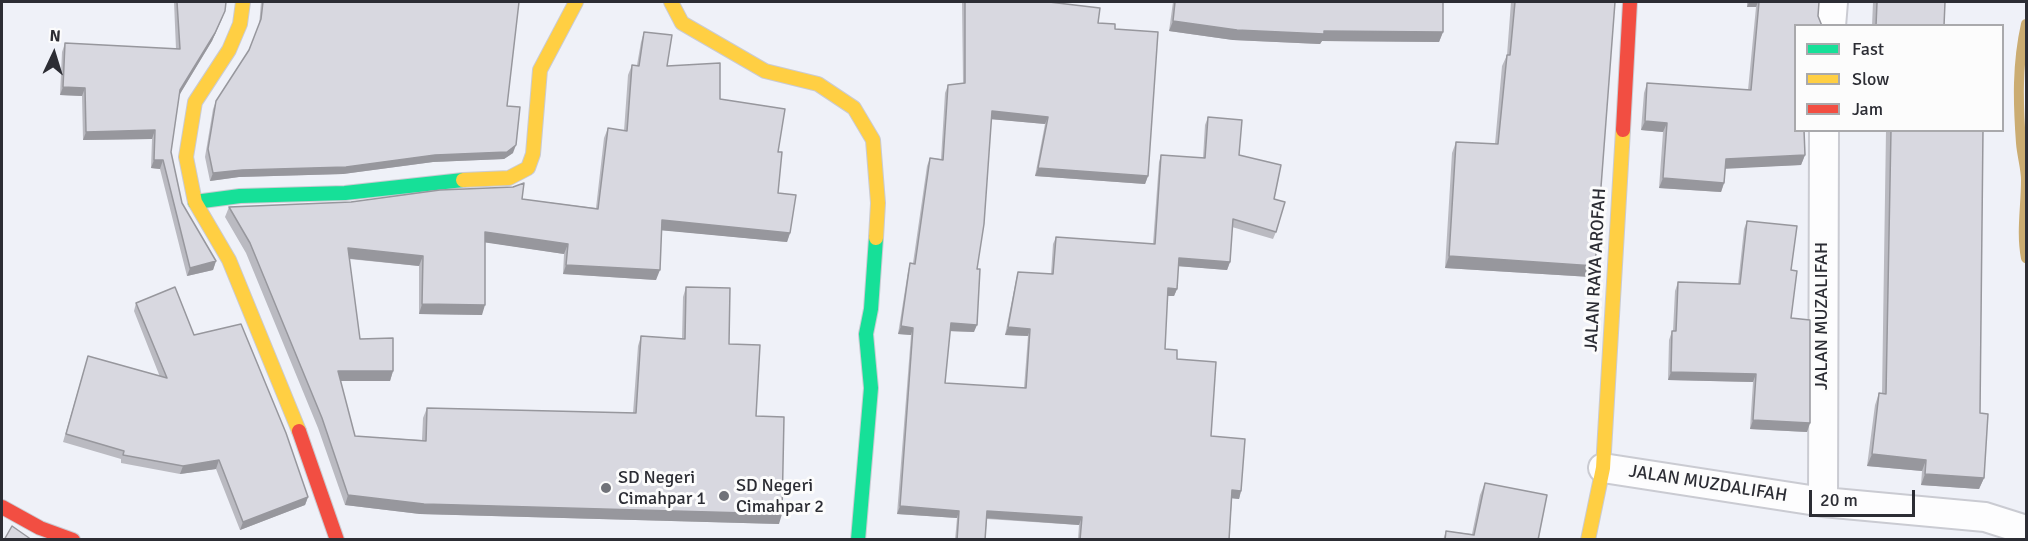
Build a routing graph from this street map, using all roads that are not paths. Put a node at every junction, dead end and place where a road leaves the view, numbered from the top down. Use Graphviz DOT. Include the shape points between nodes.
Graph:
graph roads {
  1 [pos="243,2"];
  2 [pos="576,2"];
  3 [pos="671,2"];
  4 [pos="1630,2"];
  5 [pos="1833,2"];
  6 [pos="1831,24"];
  7 [pos="1824,132"];
  8 [pos="195,201"];
  9 [pos="1603,468"];
  10 [pos="1822,502"];
  11 [pos="2,507"];
  12 [pos="2026,530"];
  13 [pos="73,540"];
  14 [pos="337,540"];
  15 [pos="858,540"];
  16 [pos="1588,540"];
  1 -- 8 [label="street" via="240,24 229,50 195,102 186,157"];
  2 -- 8 [label="street" via="540,70 533,154 528,168 509,178"];
  3 -- 15 [label="street" via="682,23 765,71 818,84 854,108 873,140 878,203 866,334 871,388"];
  4 -- 9 [label="street, JALAN RAYA AROFAH"];
  5 -- 6 [label="street"];
  7 -- 10 [label="street, JALAN MUZALIFAH"];
  8 -- 14 [label="street" via="230,260 301,435"];
  9 -- 10 [label="street, JALAN MUZDALIFAH"];
  9 -- 16 [label="street, JALAN RAYA AROFAH"];
  10 -- 12 [label="street, JALAN MUZDALIFAH" via="1985,517"];
  11 -- 13 [label="street" via="40,528"];
}
